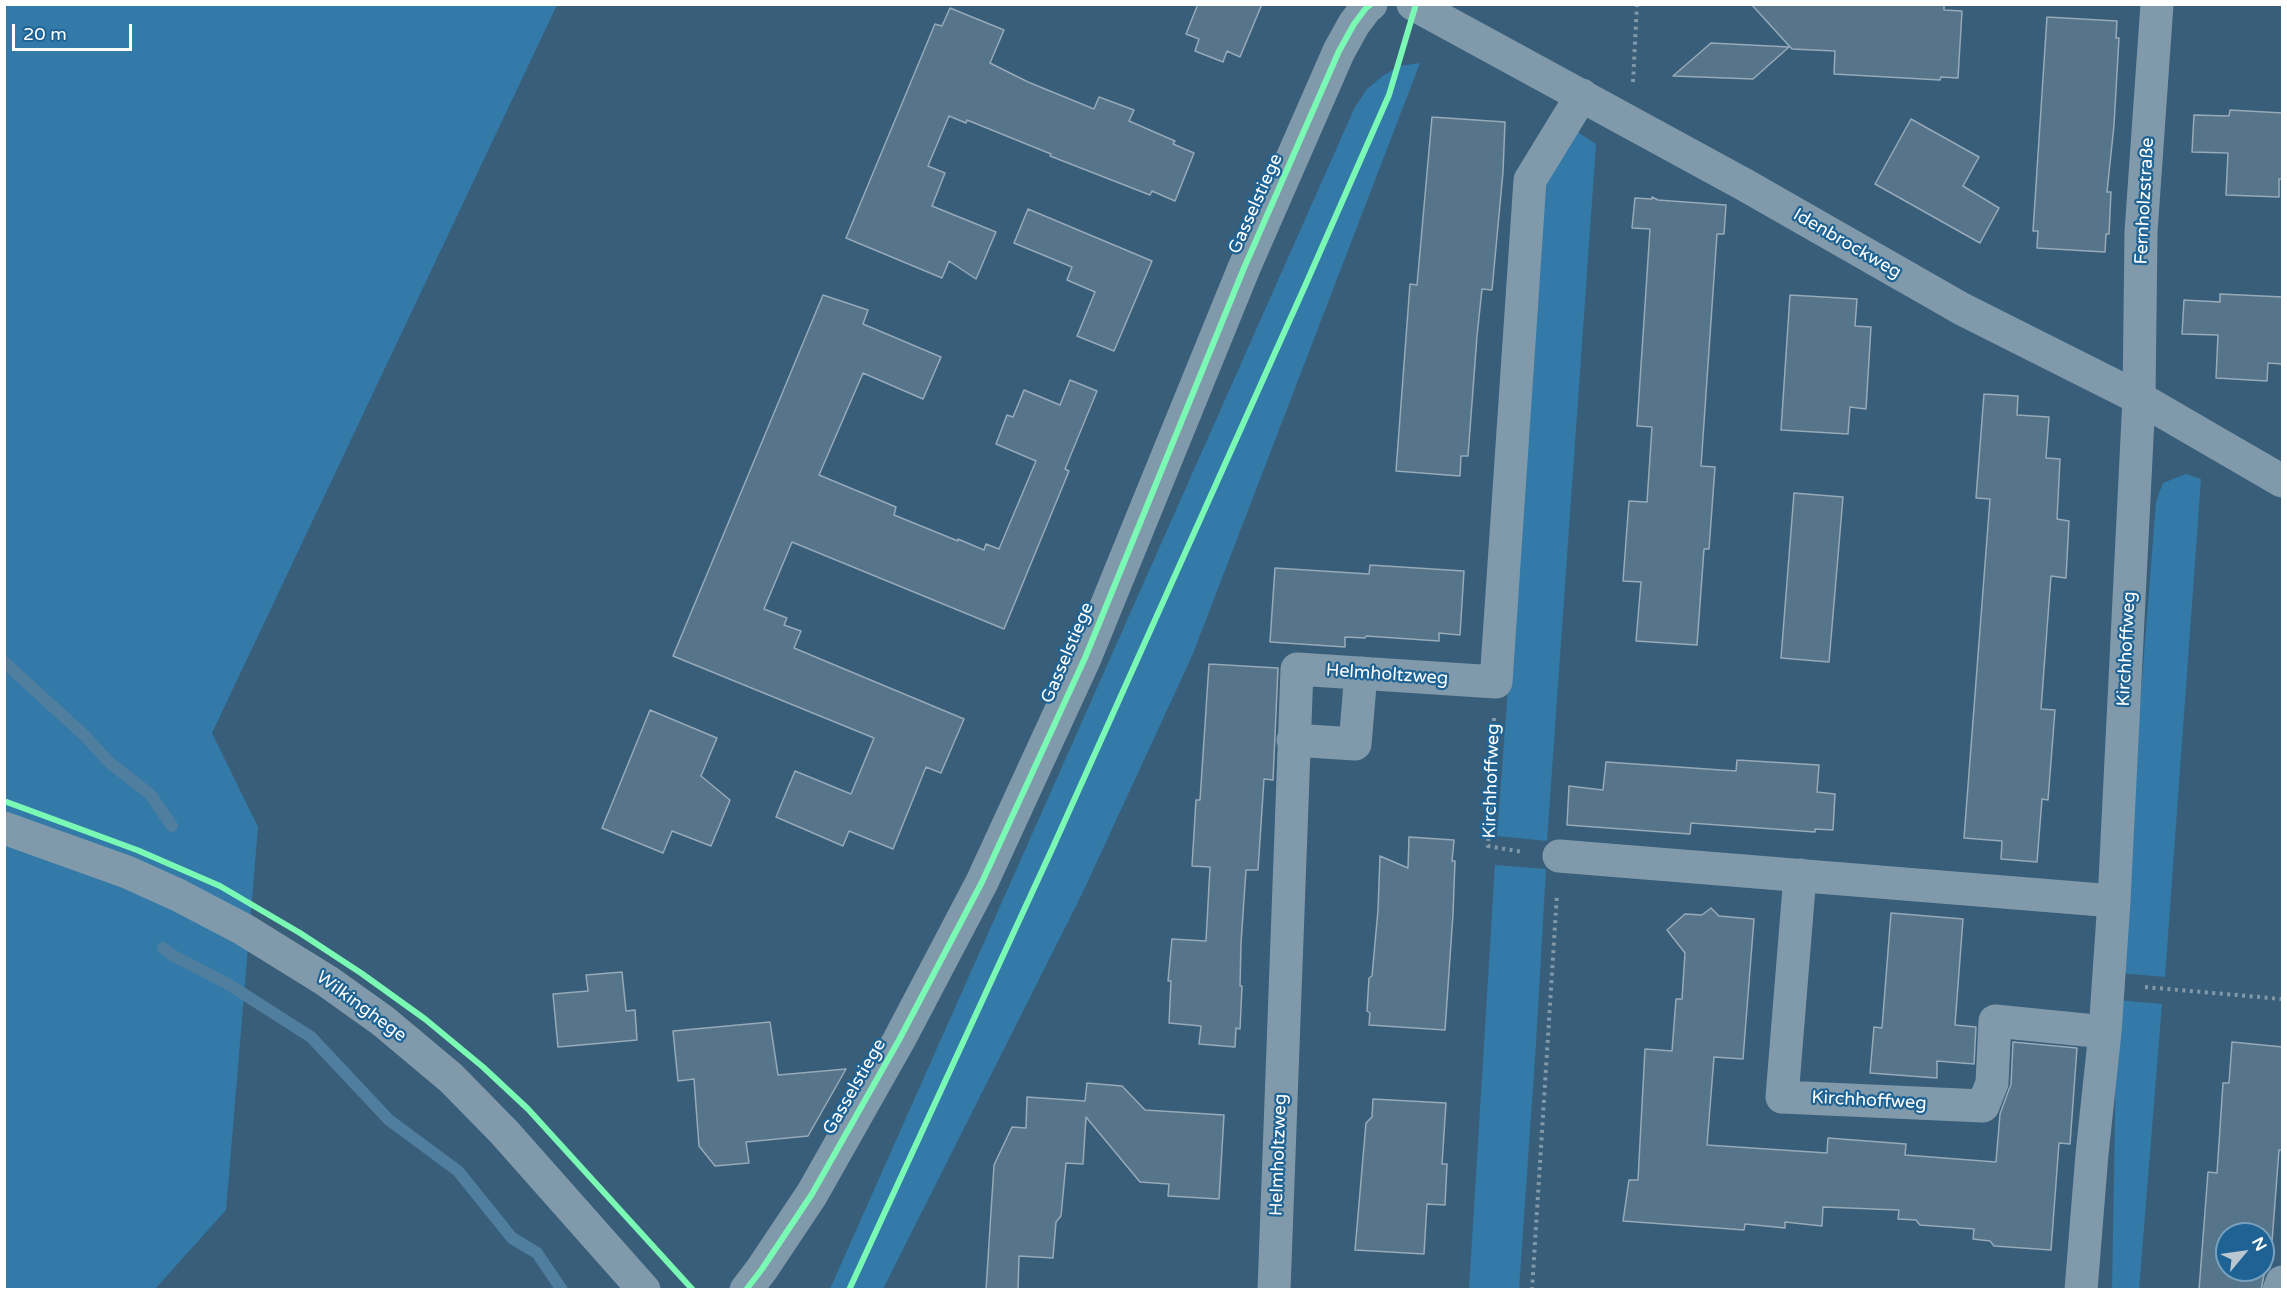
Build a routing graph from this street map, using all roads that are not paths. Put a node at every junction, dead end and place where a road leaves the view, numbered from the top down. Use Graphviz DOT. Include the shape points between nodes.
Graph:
graph roads {
  1 [pos="1371,4"];
  2 [pos="2157,4"];
  3 [pos="1414,5"];
  4 [pos="1582,95"];
  5 [pos="2139,398"];
  6 [pos="2283,481"];
  7 [pos="1361,673"];
  8 [pos="1293,740"];
  9 [pos="4,828"];
  10 [pos="1559,856"];
  11 [pos="1800,875"];
  12 [pos="2114,901"];
  13 [pos="2104,1032"];
  14 [pos="2283,1282"];
  15 [pos="644,1290"];
  16 [pos="746,1290"];
  17 [pos="1274,1290"];
  18 [pos="2081,1290"];
  19 [pos="2279,1290"];
  1 -- 16 [label="street, Gasselstiege" via="1354,24 1334,62 1244,268 1084,658 982,882 812,1194"];
  2 -- 5 [label="street, Fernholzstraße" via="2141,232"];
  3 -- 4 [label="street, Idenbrockweg"];
  4 -- 5 [label="street, Idenbrockweg" via="1962,309"];
  4 -- 7 [label="street, Helmholtzweg" via="1530,180 1496,682"];
  5 -- 6 [label="street, Idenbrockweg"];
  5 -- 12 [label="street, Kirchhoffweg"];
  7 -- 8 [label="street" via="1355,744"];
  7 -- 8 [label="street, Helmholtzweg" via="1297,669"];
  8 -- 17 [label="street, Helmholtzweg"];
  9 -- 15 [label="street, Wilkinghege" via="127,872 178,895 243,929 383,1021 459,1086 504,1132"];
  10 -- 11 [label="street"];
  11 -- 12 [label="street"];
  11 -- 13 [label="street, Kirchhoffweg" via="1782,1097 1983,1106 1992,1083 1995,1021"];
  12 -- 13 [label="street, Kirchhoffweg"];
  13 -- 18 [label="street, Kirchhoffweg"];
  14 -- 19 [label="street"];
}
